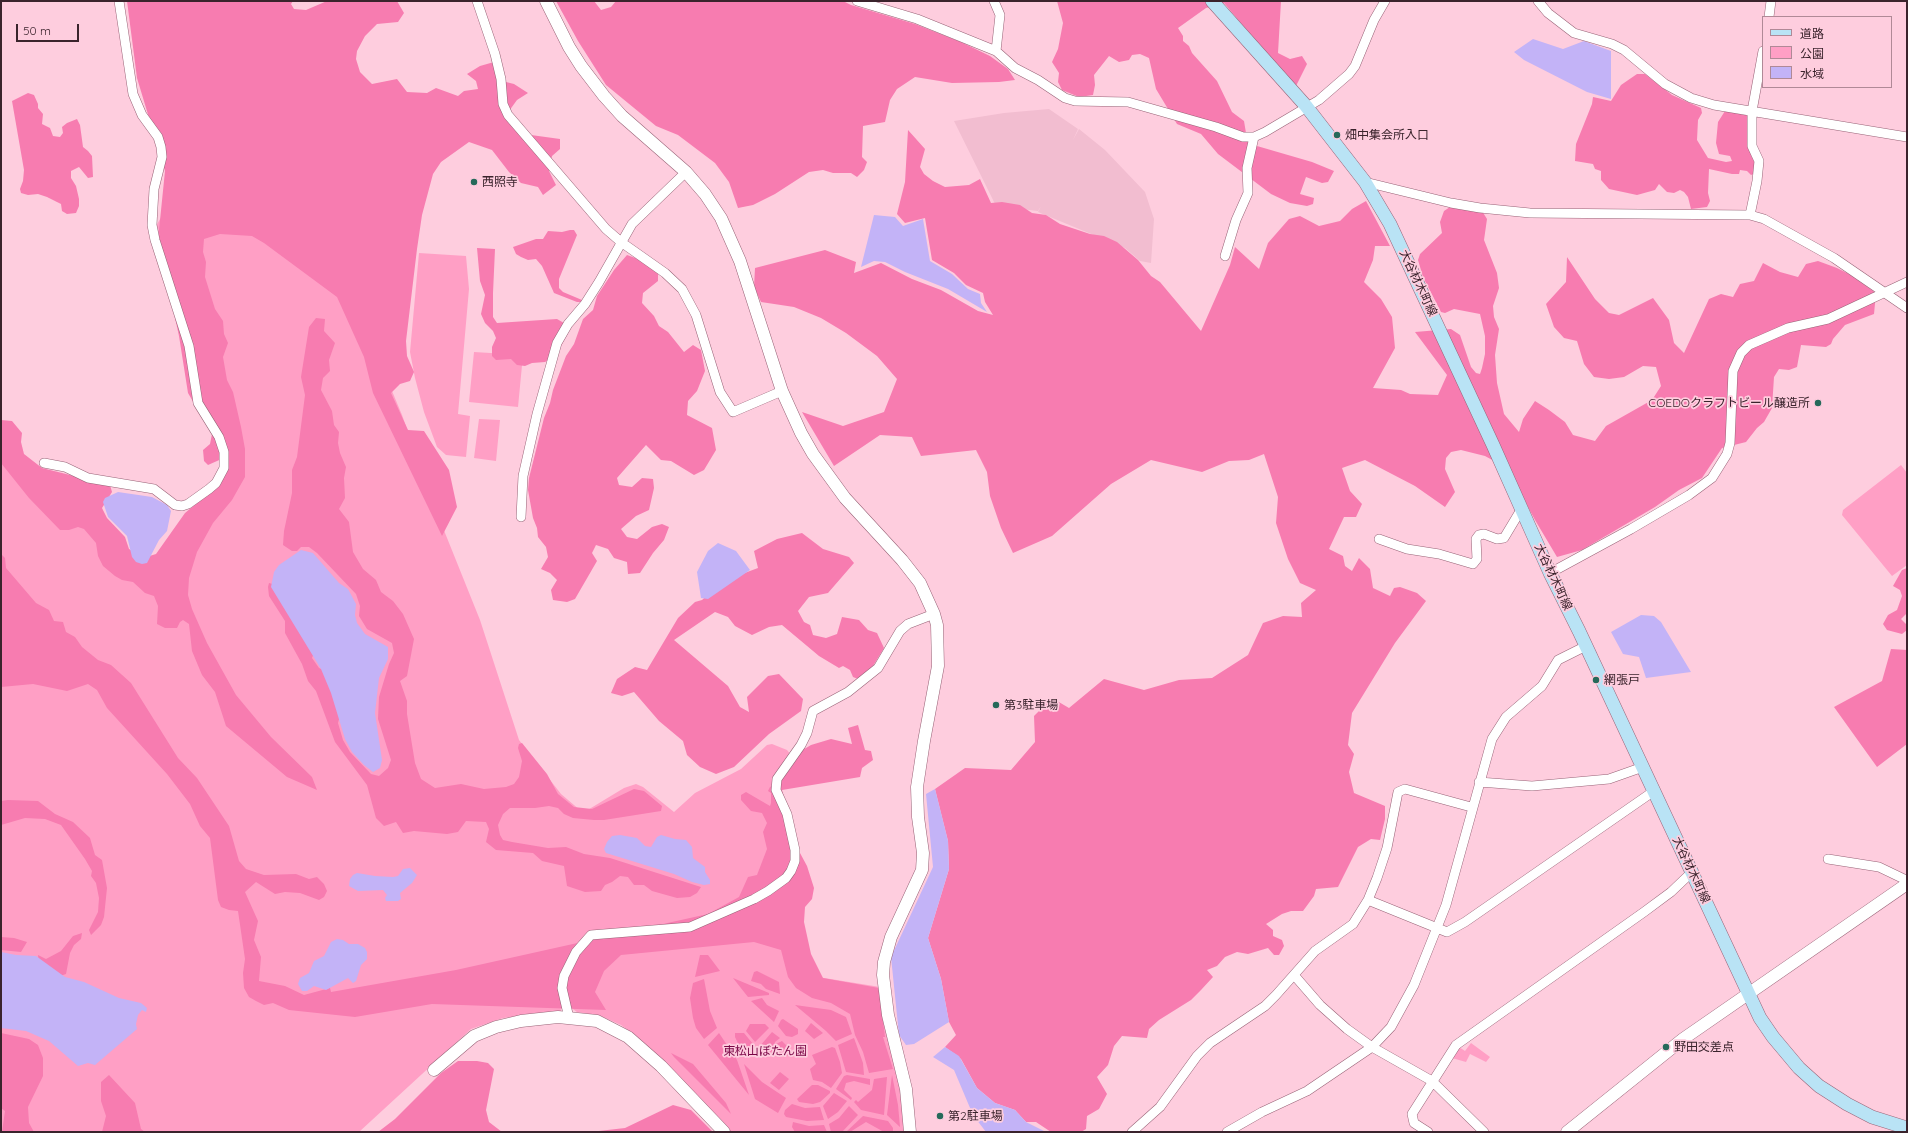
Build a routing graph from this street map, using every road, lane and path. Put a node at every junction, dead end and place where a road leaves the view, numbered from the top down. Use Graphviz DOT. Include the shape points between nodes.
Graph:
graph roads {
  1 [pos="119,1"];
  2 [pos="477,1"];
  3 [pos="546,1"];
  4 [pos="857,1"];
  5 [pos="994,1"];
  6 [pos="1212,1"];
  7 [pos="1385,1"];
  8 [pos="1538,1"];
  9 [pos="1771,1"];
  10 [pos="1769,16"];
  11 [pos="996,52"];
  12 [pos="1762,56"];
  13 [pos="1306,106"];
  14 [pos="1752,111"];
  15 [pos="1254,137"];
  16 [pos="1907,137"];
  17 [pos="686,172"];
  18 [pos="1365,182"];
  19 [pos="1750,215"];
  20 [pos="621,242"];
  21 [pos="1225,256"];
  22 [pos="1907,282"];
  23 [pos="1884,293"];
  24 [pos="1907,308"];
  25 [pos="782,390"];
  26 [pos="44,463"];
  27 [pos="1522,508"];
  28 [pos="521,517"];
  29 [pos="1379,539"];
  30 [pos="1550,573"];
  31 [pos="934,614"];
  32 [pos="1586,646"];
  33 [pos="1643,767"];
  34 [pos="1478,782"];
  35 [pos="1654,791"];
  36 [pos="1471,806"];
  37 [pos="1828,859"];
  38 [pos="1692,872"];
  39 [pos="1907,884"];
  40 [pos="1368,900"];
  41 [pos="1437,927"];
  42 [pos="1294,975"];
  43 [pos="1749,992"];
  44 [pos="569,1018"];
  45 [pos="1372,1047"];
  46 [pos="434,1070"];
  47 [pos="1432,1081"];
  48 [pos="1907,1128"];
  49 [pos="724,1132"];
  50 [pos="910,1132"];
  51 [pos="1132,1132"];
  52 [pos="1227,1132"];
  53 [pos="1428,1132"];
  54 [pos="1484,1132"];
  55 [pos="1567,1132"];
  1 -- 26 [label="street" via="133,94 142,115 158,137 161,147 162,157 154,189 152,225 155,240 189,346 198,403 219,437 224,452 224,468 216,483 182,506 175,505 154,489 88,478 65,467"];
  2 -- 20 [label="street" via="495,54 503,104 508,115 606,229"];
  3 -- 17 [label="street" via="569,47 604,96 622,116"];
  4 -- 11 [label="street" via="917,19"];
  5 -- 11 [label="street" via="1000,15"];
  6 -- 13 [label="main road, 大谷材木町線"];
  7 -- 13 [label="street" via="1349,74 1319,100"];
  8 -- 14 [label="street" via="1548,14 1574,33 1624,50 1665,84 1681,93 1714,105"];
  9 -- 10 [label="street"];
  11 -- 15 [label="street" via="1015,68 1065,98 1075,101 1128,102 1216,126 1243,137"];
  12 -- 14 [label="street"];
  13 -- 15 [label="street"];
  13 -- 18 [label="main road, 大谷材木町線"];
  14 -- 16 [label="street"];
  14 -- 19 [label="street" via="1752,146 1759,160"];
  15 -- 21 [label="street" via="1247,168 1248,194 1236,220"];
  17 -- 20 [label="street" via="637,218"];
  17 -- 25 [label="street" via="705,194 729,235"];
  18 -- 19 [label="street" via="1451,203 1530,213"];
  18 -- 27 [label="main road, 大谷材木町線" via="1393,230"];
  19 -- 23 [label="street" via="1764,219 1834,258"];
  20 -- 25 [label="street" via="666,273 688,296 720,392 733,412"];
  20 -- 28 [label="street" via="589,299 557,342 537,414 524,476"];
  22 -- 23 [label="street"];
  23 -- 24 [label="street"];
  23 -- 30 [label="street" via="1828,319 1788,328 1749,345 1741,353 1733,371 1727,454 1712,478 1689,495 1630,530"];
  25 -- 31 [label="street" via="801,433 825,472 915,577"];
  27 -- 29 [label="street" via="1504,538 1498,539 1484,534 1476,538 1477,559 1473,564 1439,554 1407,549"];
  27 -- 30 [label="main road, 大谷材木町線"];
  30 -- 32 [label="main road, 大谷材木町線"];
  31 -- 44 [label="street" via="908,624 888,649 878,668 848,692 813,711 801,745 777,779 776,790 787,814 795,850 795,861 786,878 754,899 690,927 591,935 576,952 564,976 562,988"];
  31 -- 50 [label="street" via="938,633 938,666 917,787 923,853 922,870 891,937 883,975 888,1014 906,1089"];
  32 -- 33 [label="main road, 大谷材木町線"];
  32 -- 34 [label="street" via="1558,660 1537,691 1506,716 1492,739"];
  33 -- 34 [label="street" via="1609,779 1532,786"];
  33 -- 35 [label="main road, 大谷材木町線"];
  34 -- 36 [label="street"];
  35 -- 38 [label="main road, 大谷材木町線"];
  35 -- 41 [label="street" via="1465,922 1447,932"];
  36 -- 40 [label="street" via="1405,789 1398,792 1387,848"];
  36 -- 41 [label="street" via="1446,905"];
  37 -- 39 [label="street" via="1879,867 1904,879"];
  38 -- 43 [label="main road, 大谷材木町線"];
  38 -- 47 [label="street" via="1671,892 1456,1044"];
  39 -- 43 [label="street"];
  40 -- 41 [label="street"];
  40 -- 42 [label="street" via="1353,924 1315,951"];
  41 -- 45 [label="street" via="1404,1005 1391,1027"];
  42 -- 45 [label="street" via="1320,1005"];
  42 -- 51 [label="street" via="1265,1006 1197,1056 1160,1107"];
  43 -- 48 [label="main road, 大谷材木町線" via="1760,1018 1799,1068 1847,1104 1872,1117"];
  43 -- 55 [label="street" via="1684,1039"];
  44 -- 46 [label="street" via="521,1021 496,1027 474,1036"];
  44 -- 49 [label="street" via="597,1021 628,1037 661,1066"];
  45 -- 47 [label="street"];
  45 -- 52 [label="street" via="1307,1091"];
  47 -- 53 [label="street" via="1412,1117 1414,1123"];
  47 -- 54 [label="street"];
}
